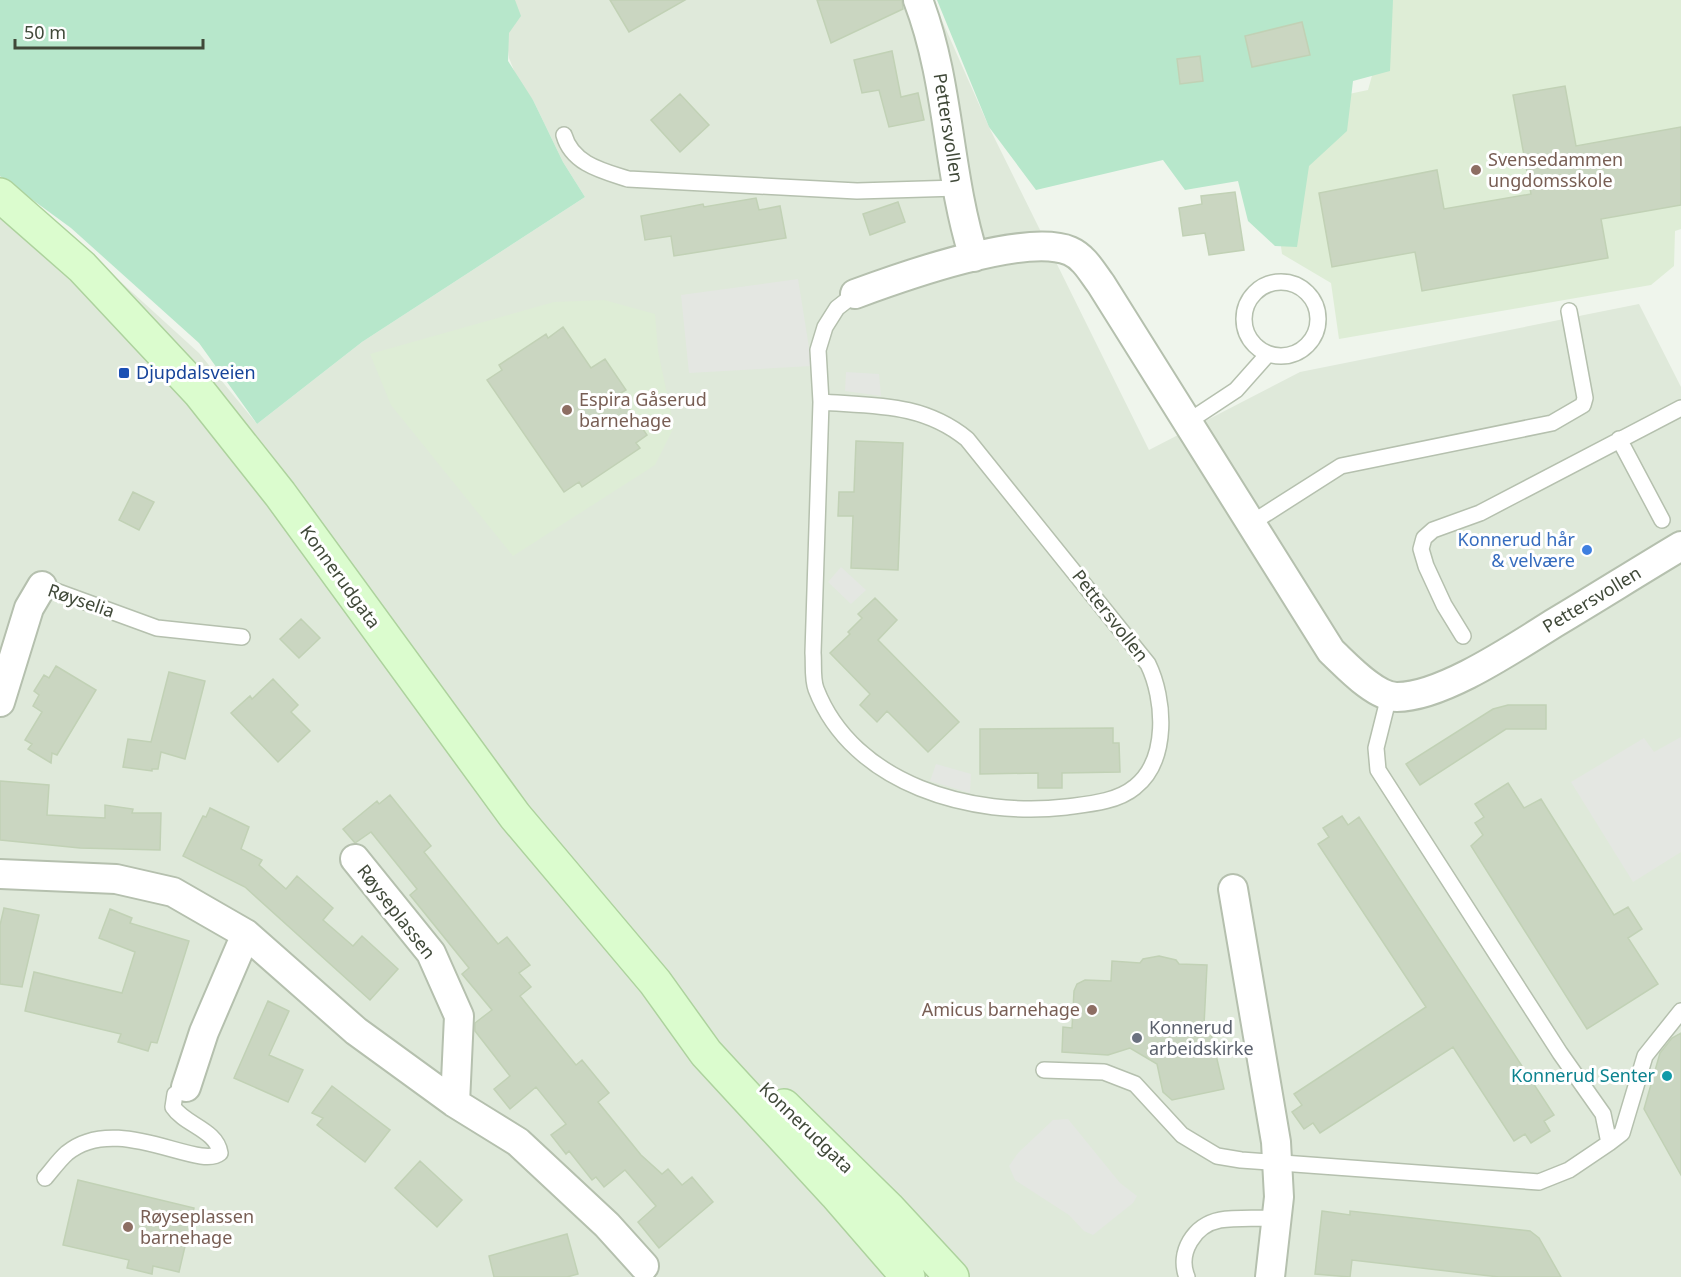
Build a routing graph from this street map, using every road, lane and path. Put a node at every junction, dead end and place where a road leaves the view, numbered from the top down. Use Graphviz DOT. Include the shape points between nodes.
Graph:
graph roads {
  1 [pos="918,0"];
  2 [pos="564,135"];
  3 [pos="958,188"];
  4 [pos="0,195"];
  5 [pos="974,257"];
  6 [pos="855,294"];
  7 [pos="1569,310"];
  8 [pos="1268,354"];
  9 [pos="821,402"];
  10 [pos="1681,408"];
  11 [pos="1186,423"];
  12 [pos="1619,439"];
  13 [pos="1662,520"];
  14 [pos="1250,524"];
  15 [pos="1681,546"];
  16 [pos="42,586"];
  17 [pos="1463,636"];
  18 [pos="242,637"];
  19 [pos="1389,696"];
  20 [pos="0,702"];
  21 [pos="355,859"];
  22 [pos="0,874"];
  23 [pos="1233,889"];
  24 [pos="246,934"];
  25 [pos="655,982"];
  26 [pos="1681,1011"];
  27 [pos="1044,1070"];
  28 [pos="186,1087"];
  29 [pos="454,1103"];
  30 [pos="1609,1143"];
  31 [pos="1278,1164"];
  32 [pos="45,1178"];
  33 [pos="1276,1218"];
  34 [pos="644,1266"];
  35 [pos="908,1277"];
  36 [pos="952,1277"];
  37 [pos="1187,1277"];
  38 [pos="1270,1277"];
  1 -- 3 [label="street, Pettersvollen" via="943,87"];
  2 -- 3 [label="lane" via="567,147 592,168 628,179 857,191"];
  3 -- 5 [label="street, Pettersvollen" via="963,224"];
  4 -- 25 [label="main road, Konnerudgata" via="82,267 200,393 280,494 515,816"];
  5 -- 6 [label="street, Pettersvollen"];
  5 -- 11 [label="street, Pettersvollen" via="1034,245 1052,246 1077,255 1101,284"];
  6 -- 9 [label="lane, Pettersvollen" via="837,308 823,334 818,350"];
  7 -- 14 [label="lane" via="1583,405 1552,423 1341,466"];
  8 -- 8 [label="lane" via="1249,340 1244,316 1252,295 1272,282 1296,284 1312,297 1319,322 1312,341 1292,355"];
  8 -- 11 [label="lane" via="1236,390"];
  9 -- 9 [label="lane, Pettersvollen" via="813,653 815,687 830,717 875,764 912,785 955,800 996,808 1053,808 1111,799 1136,786 1148,775 1158,751 1158,693 1148,664 967,439 949,424 925,413"];
  10 -- 12 [label="lane"];
  11 -- 14 [label="street, Pettersvollen"];
  12 -- 13 [label="lane"];
  12 -- 17 [label="lane" via="1480,513 1433,530 1424,538 1421,549 1426,566"];
  14 -- 19 [label="street, Pettersvollen" via="1330,651 1366,683"];
  15 -- 19 [label="street, Pettersvollen" via="1496,658 1428,692"];
  16 -- 18 [label="lane, Røyselia" via="157,628"];
  16 -- 20 [label="street, Røyselia" via="29,608"];
  19 -- 30 [label="lane" via="1376,748 1378,770 1603,1114"];
  21 -- 29 [label="street, Røyseplassen" via="431,953 459,1016"];
  22 -- 24 [label="street" via="116,879 173,892"];
  23 -- 31 [label="street"];
  24 -- 28 [label="street" via="204,1032"];
  24 -- 29 [label="street" via="356,1031"];
  25 -- 35 [label="main road, Konnerudgata" via="706,1053 821,1176"];
  25 -- 36 [label="main road, Konnerudgata" via="888,1208"];
  26 -- 30 [label="lane" via="1645,1056 1622,1133"];
  27 -- 31 [label="lane" via="1104,1072 1136,1084 1182,1135 1200,1148 1217,1156"];
  28 -- 32 [label="lane" via="175,1094 172,1107 214,1139 220,1153 215,1157 128,1138 100,1139 67,1153"];
  29 -- 34 [label="street" via="518,1142 607,1225"];
  30 -- 31 [label="lane" via="1569,1170 1539,1182"];
  31 -- 33 [label="street"];
  33 -- 37 [label="lane" via="1218,1220 1205,1227 1183,1252"];
  33 -- 38 [label="street"];
}
